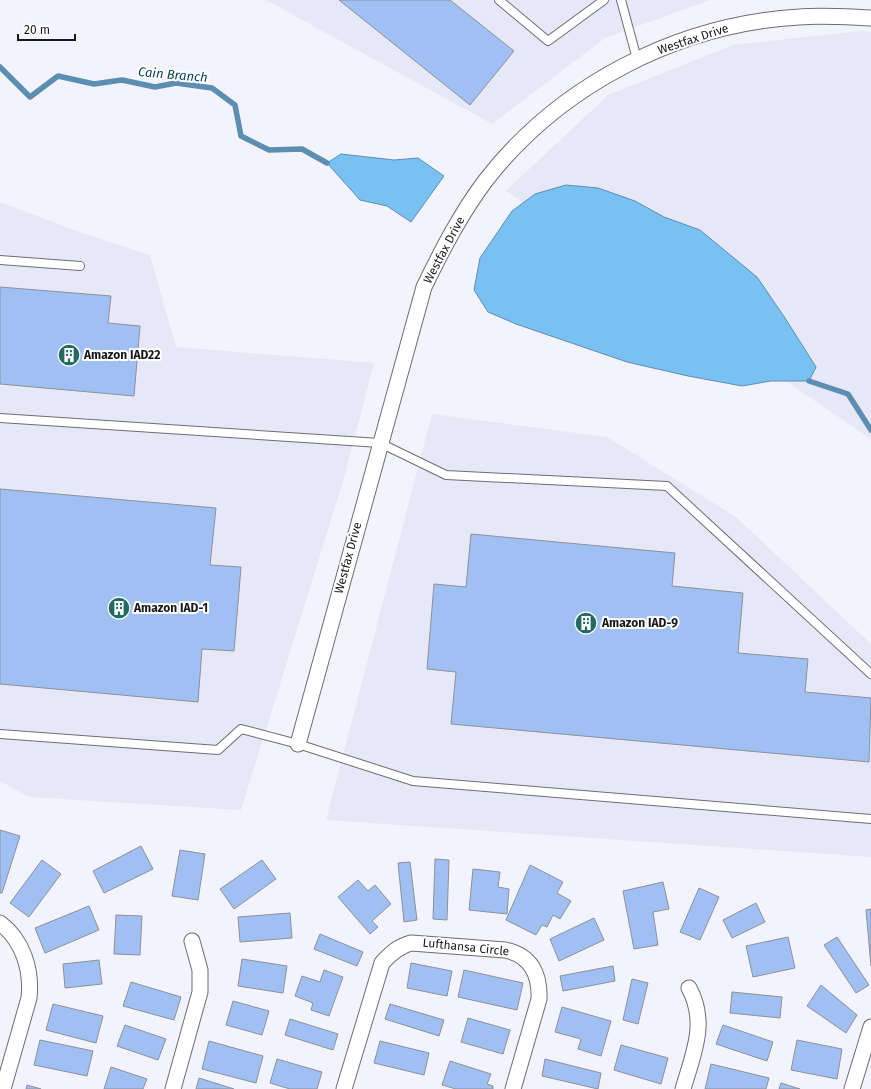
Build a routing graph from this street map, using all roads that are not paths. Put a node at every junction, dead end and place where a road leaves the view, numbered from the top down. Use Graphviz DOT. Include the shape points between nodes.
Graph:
graph roads {
  1 [pos="499,0"];
  2 [pos="604,0"];
  3 [pos="622,0"];
  4 [pos="871,18"];
  5 [pos="637,58"];
  6 [pos="0,260"];
  7 [pos="80,266"];
  8 [pos="0,418"];
  9 [pos="380,443"];
  10 [pos="871,674"];
  11 [pos="0,734"];
  12 [pos="298,744"];
  13 [pos="871,819"];
  14 [pos="0,922"];
  15 [pos="192,941"];
  16 [pos="689,988"];
  17 [pos="871,1027"];
  18 [pos="3,1089"];
  19 [pos="173,1089"];
  20 [pos="344,1089"];
  21 [pos="513,1089"];
  22 [pos="683,1089"];
  23 [pos="852,1089"];
  1 -- 2 [label="lane" via="548,41"];
  3 -- 5 [label="lane"];
  4 -- 5 [label="street, Westfax Drive" via="797,17 751,23 705,33"];
  5 -- 9 [label="street, Westfax Drive" via="576,96 537,126 487,180 460,219 424,287"];
  6 -- 7 [label="lane"];
  8 -- 9 [label="lane"];
  9 -- 10 [label="lane" via="446,475 666,486"];
  9 -- 12 [label="street, Westfax Drive"];
  11 -- 12 [label="lane" via="218,750 241,729"];
  12 -- 13 [label="lane" via="413,781"];
  14 -- 18 [label="street" via="19,944 27,964 30,986 29,998"];
  15 -- 19 [label="street" via="200,970 200,992"];
  16 -- 22 [label="street" via="698,1012 699,1033"];
  17 -- 23 [label="street"];
  20 -- 21 [label="street, Lufthansa Circle" via="382,963 391,953 411,943 505,950 518,954 530,963 536,973 539,1000"];
}
